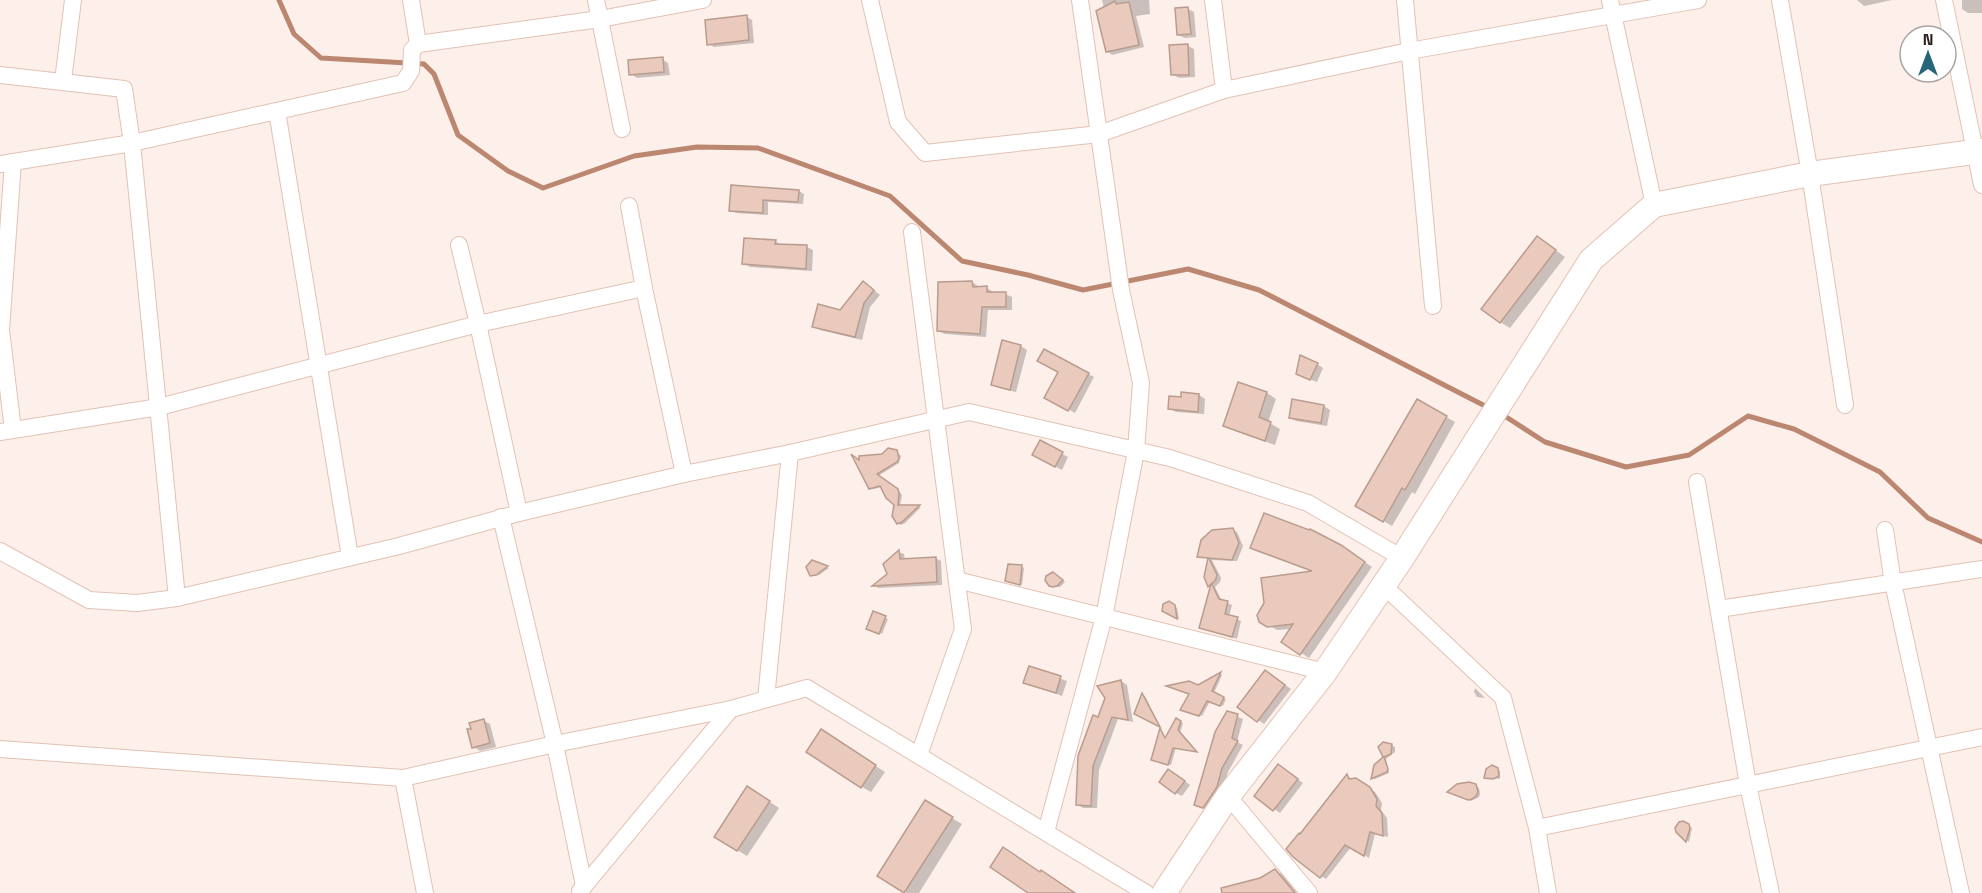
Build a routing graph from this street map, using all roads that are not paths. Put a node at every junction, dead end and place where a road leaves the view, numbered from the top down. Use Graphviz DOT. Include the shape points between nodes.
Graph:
graph roads {
  1 [pos="73,0"];
  2 [pos="411,0"];
  3 [pos="596,0"];
  4 [pos="703,0"];
  5 [pos="870,0"];
  6 [pos="1080,0"];
  7 [pos="1213,0"];
  8 [pos="1405,0"];
  9 [pos="1698,0"];
  10 [pos="1780,0"];
  11 [pos="1944,0"];
  12 [pos="1612,8"];
  13 [pos="600,19"];
  14 [pos="415,47"];
  15 [pos="1409,51"];
  16 [pos="0,75"];
  17 [pos="63,81"];
  18 [pos="1224,90"];
  19 [pos="277,111"];
  20 [pos="622,129"];
  21 [pos="1099,134"];
  22 [pos="132,143"];
  23 [pos="1979,152"];
  24 [pos="7,163"];
  25 [pos="1810,174"];
  26 [pos="1982,185"];
  27 [pos="1654,205"];
  28 [pos="629,206"];
  29 [pos="912,232"];
  30 [pos="459,245"];
  31 [pos="644,288"];
  32 [pos="1433,306"];
  33 [pos="478,324"];
  34 [pos="0,330"];
  35 [pos="317,366"];
  36 [pos="1845,405"];
  37 [pos="159,407"];
  38 [pos="937,421"];
  39 [pos="6,431"];
  40 [pos="1136,451"];
  41 [pos="790,453"];
  42 [pos="684,474"];
  43 [pos="1697,482"];
  44 [pos="519,513"];
  45 [pos="501,518"];
  46 [pos="1886,530"];
  47 [pos="0,551"];
  48 [pos="350,557"];
  49 [pos="1402,558"];
  50 [pos="1982,569"];
  51 [pos="957,580"];
  52 [pos="1893,583"];
  53 [pos="1383,585"];
  54 [pos="177,598"];
  55 [pos="1719,609"];
  56 [pos="1104,617"];
  57 [pos="1325,672"];
  58 [pos="765,699"];
  59 [pos="730,709"];
  60 [pos="1982,737"];
  61 [pos="555,744"];
  62 [pos="1928,748"];
  63 [pos="0,749"];
  64 [pos="919,755"];
  65 [pos="404,778"];
  66 [pos="1748,785"];
  67 [pos="1228,796"];
  68 [pos="1537,828"];
  69 [pos="1046,831"];
  70 [pos="582,890"];
  71 [pos="425,893"];
  72 [pos="1146,893"];
  73 [pos="1164,893"];
  74 [pos="1309,893"];
  75 [pos="1548,893"];
  76 [pos="1771,893"];
  77 [pos="1961,893"];
  1 -- 17 [label="street"];
  2 -- 14 [label="street"];
  3 -- 13 [label="street"];
  4 -- 13 [label="street"];
  5 -- 21 [label="street" via="898,122 925,153"];
  6 -- 21 [label="street"];
  7 -- 18 [label="street"];
  8 -- 15 [label="street"];
  9 -- 12 [label="street"];
  10 -- 25 [label="street"];
  11 -- 23 [label="street"];
  12 -- 15 [label="street"];
  12 -- 27 [label="street"];
  13 -- 14 [label="street"];
  13 -- 20 [label="street"];
  14 -- 19 [label="street" via="411,71 403,83"];
  15 -- 18 [label="street"];
  15 -- 32 [label="street"];
  16 -- 17 [label="street"];
  17 -- 22 [label="street" via="124,89"];
  18 -- 21 [label="street"];
  19 -- 22 [label="street"];
  19 -- 35 [label="street"];
  21 -- 40 [label="street" via="1120,283 1141,383"];
  22 -- 24 [label="street"];
  22 -- 37 [label="street"];
  23 -- 25 [label="street"];
  23 -- 26 [label="street"];
  24 -- 34 [label="street"];
  25 -- 27 [label="street"];
  25 -- 36 [label="street"];
  27 -- 49 [label="street" via="1591,260"];
  28 -- 31 [label="street"];
  29 -- 38 [label="street"];
  30 -- 33 [label="street"];
  31 -- 33 [label="street"];
  31 -- 42 [label="street"];
  33 -- 35 [label="street"];
  33 -- 44 [label="street"];
  34 -- 39 [label="street"];
  35 -- 37 [label="street"];
  35 -- 48 [label="street"];
  37 -- 39 [label="street"];
  37 -- 54 [label="street"];
  38 -- 40 [label="street" via="969,412"];
  38 -- 41 [label="street"];
  38 -- 51 [label="street"];
  40 -- 49 [label="street" via="1170,458 1308,503"];
  40 -- 56 [label="street"];
  41 -- 42 [label="street"];
  41 -- 58 [label="street"];
  42 -- 44 [label="street"];
  43 -- 55 [label="street"];
  44 -- 45 [label="street"];
  45 -- 48 [label="street"];
  45 -- 61 [label="street"];
  46 -- 52 [label="street"];
  47 -- 54 [label="street" via="89,600 137,603"];
  48 -- 54 [label="street"];
  49 -- 53 [label="street"];
  50 -- 52 [label="street"];
  51 -- 56 [label="street"];
  51 -- 64 [label="street" via="963,629"];
  52 -- 55 [label="street"];
  52 -- 62 [label="street"];
  53 -- 57 [label="street"];
  53 -- 68 [label="street" via="1503,698"];
  55 -- 66 [label="street"];
  56 -- 57 [label="street"];
  56 -- 69 [label="street"];
  57 -- 67 [label="street"];
  58 -- 59 [label="street"];
  58 -- 64 [label="street" via="807,688"];
  59 -- 61 [label="street"];
  59 -- 70 [label="street"];
  60 -- 62 [label="street"];
  61 -- 65 [label="street"];
  61 -- 70 [label="street"];
  62 -- 66 [label="street"];
  62 -- 77 [label="street"];
  63 -- 65 [label="street"];
  64 -- 69 [label="street"];
  65 -- 71 [label="street"];
  66 -- 68 [label="street"];
  66 -- 76 [label="street"];
  67 -- 73 [label="street"];
  67 -- 74 [label="street"];
  68 -- 75 [label="street"];
  69 -- 72 [label="street"];
}
